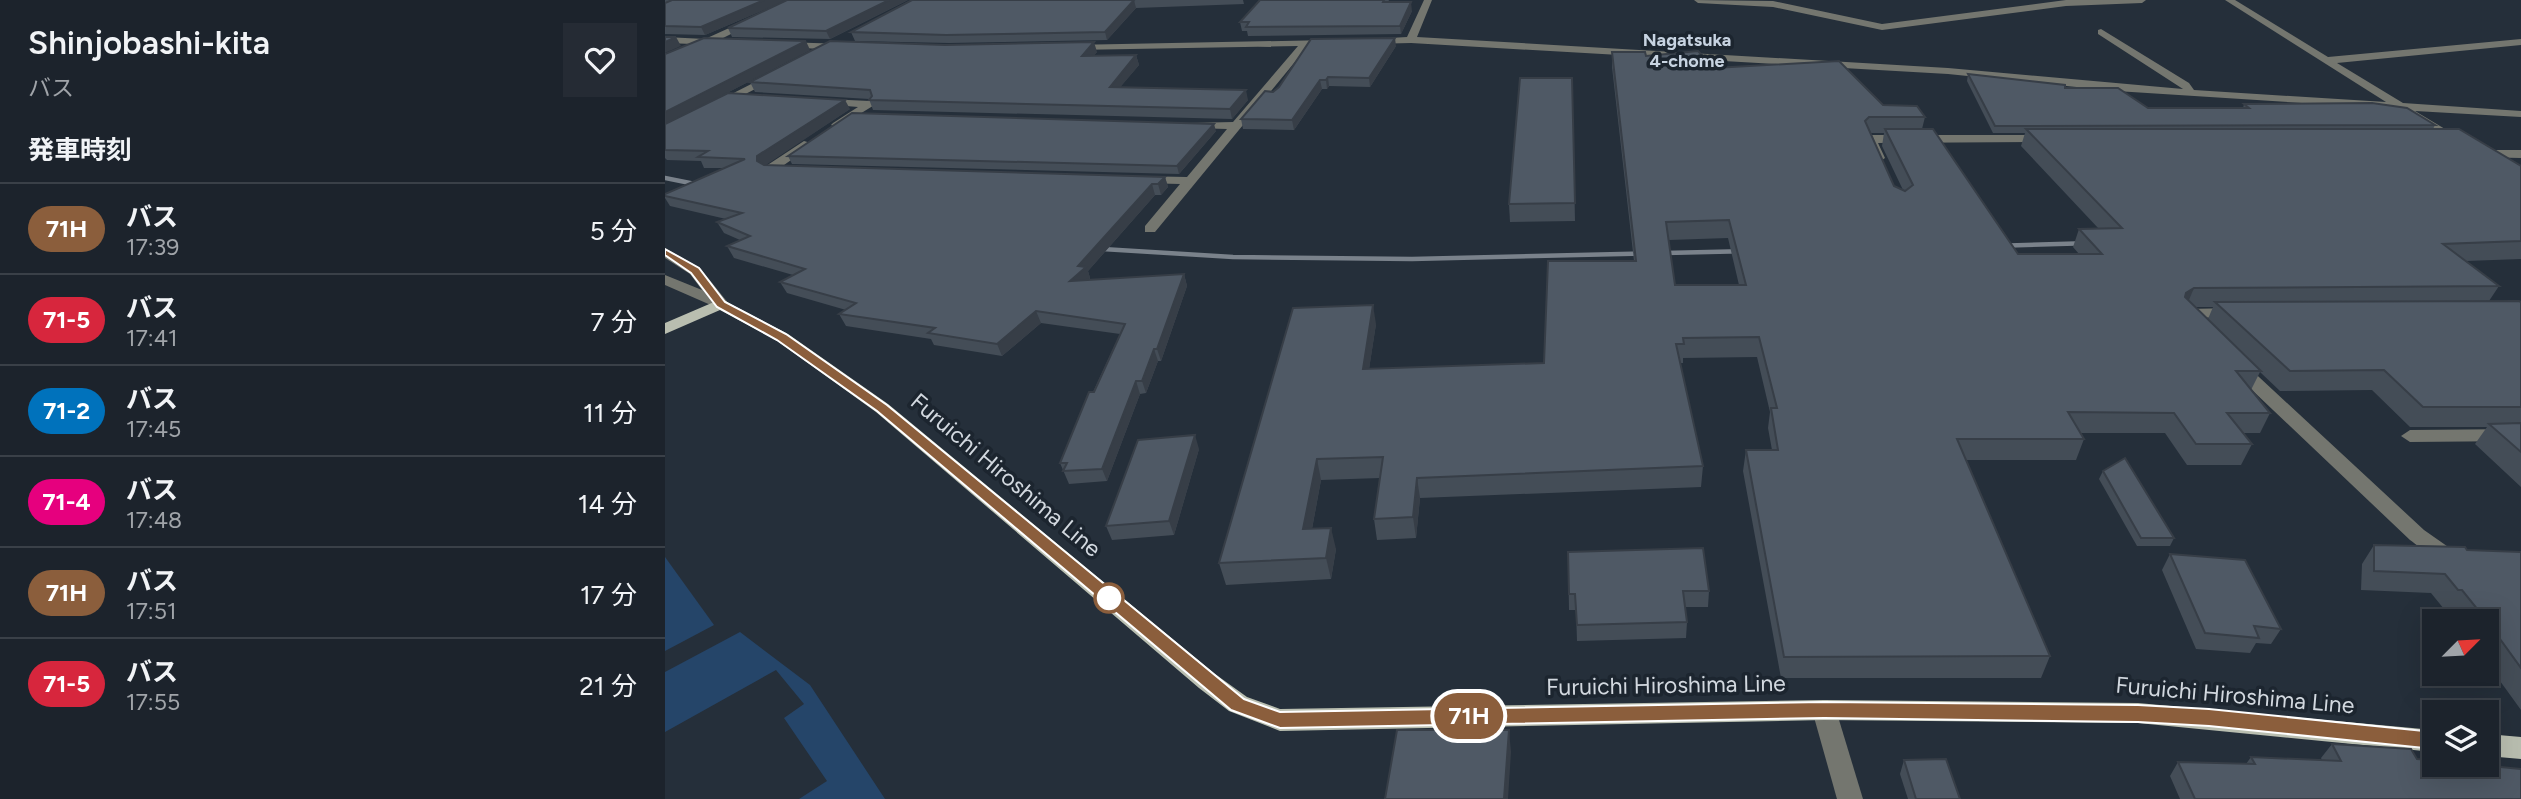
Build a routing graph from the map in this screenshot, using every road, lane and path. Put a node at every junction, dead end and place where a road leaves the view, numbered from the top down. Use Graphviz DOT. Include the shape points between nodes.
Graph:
graph roads {
  1 [pos="1428,0"];
  2 [pos="1698,0"];
  3 [pos="2142,0"];
  4 [pos="2229,0"];
  5 [pos="1795,4"];
  6 [pos="764,16"];
  7 [pos="2101,32"];
  8 [pos="854,36"];
  9 [pos="665,40"];
  10 [pos="1411,40"];
  11 [pos="705,42"];
  12 [pos="1358,42"];
  13 [pos="2521,42"];
  14 [pos="730,43"];
  15 [pos="1345,43"];
  16 [pos="768,44"];
  17 [pos="1305,44"];
  18 [pos="832,47"];
  19 [pos="858,48"];
  20 [pos="1058,48"];
  21 [pos="809,58"];
  22 [pos="665,60"];
  23 [pos="2330,60"];
  24 [pos="787,69"];
  25 [pos="2191,93"];
  26 [pos="730,97"];
  27 [pos="756,99"];
  28 [pos="807,101"];
  29 [pos="2404,107"];
  30 [pos="708,109"];
  31 [pos="2521,114"];
  32 [pos="852,115"];
  33 [pos="880,116"];
  34 [pos="1180,124"];
  35 [pos="1235,126"];
  36 [pos="2064,139"];
  37 [pos="2426,139"];
  38 [pos="2454,139"];
  39 [pos="2477,154"];
  40 [pos="2521,154"];
  41 [pos="2499,168"];
  42 [pos="797,169"];
  43 [pos="1885,170"];
  44 [pos="1123,179"];
  45 [pos="1191,181"];
  46 [pos="1150,229"];
  47 [pos="665,252"];
  48 [pos="665,279"];
  49 [pos="721,304"];
  50 [pos="2256,313"];
  51 [pos="670,327"];
  52 [pos="2205,333"];
  53 [pos="2224,352"];
  54 [pos="2410,436"];
  55 [pos="2519,437"];
  56 [pos="2447,556"];
  57 [pos="1824,710"];
  58 [pos="2422,740"];
  59 [pos="2499,746"];
  60 [pos="2521,748"];
  61 [pos="1850,799"];
  1 -- 10 [label="street"];
  2 -- 5 [label="street"];
  3 -- 5 [label="street" via="2066,3 1882,27"];
  4 -- 23 [label="street"];
  6 -- 11 [label="street"];
  7 -- 25 [label="street"];
  8 -- 18 [label="street"];
  9 -- 11 [label="street"];
  10 -- 12 [label="street"];
  10 -- 25 [label="street" via="1948,71"];
  11 -- 14 [label="street"];
  11 -- 22 [label="street"];
  13 -- 23 [label="street"];
  15 -- 17 [label="street"];
  16 -- 18 [label="street"];
  17 -- 20 [label="street"];
  17 -- 35 [label="street"];
  18 -- 19 [label="street"];
  18 -- 21 [label="street"];
  23 -- 29 [label="street"];
  24 -- 26 [label="street"];
  25 -- 29 [label="street"];
  26 -- 27 [label="street"];
  26 -- 30 [label="street"];
  28 -- 32 [label="street" via="870,104"];
  29 -- 31 [label="street"];
  29 -- 38 [label="street"];
  32 -- 33 [label="street"];
  32 -- 42 [label="street" via="770,169"];
  34 -- 35 [label="street"];
  35 -- 45 [label="street"];
  36 -- 43 [label="street" via="1870,139"];
  37 -- 38 [label="street"];
  38 -- 39 [label="street"];
  39 -- 40 [label="street"];
  39 -- 41 [label="street"];
  44 -- 45 [label="street"];
  45 -- 46 [label="street"];
  47 -- 49 [label="street" via="695,271"];
  48 -- 49 [label="street"];
  49 -- 51 [label="main road"];
  49 -- 57 [label="main road, Furuichi Hiroshima Line" via="782,337 843,379 1238,705 1280,720"];
  50 -- 52 [label="street" via="2187,314"];
  53 -- 56 [label="street" via="2417,536"];
  54 -- 55 [label="street"];
  57 -- 58 [label="main road, Furuichi Hiroshima Line" via="2138,713"];
  57 -- 61 [label="street"];
  59 -- 60 [label="main road"];
}
